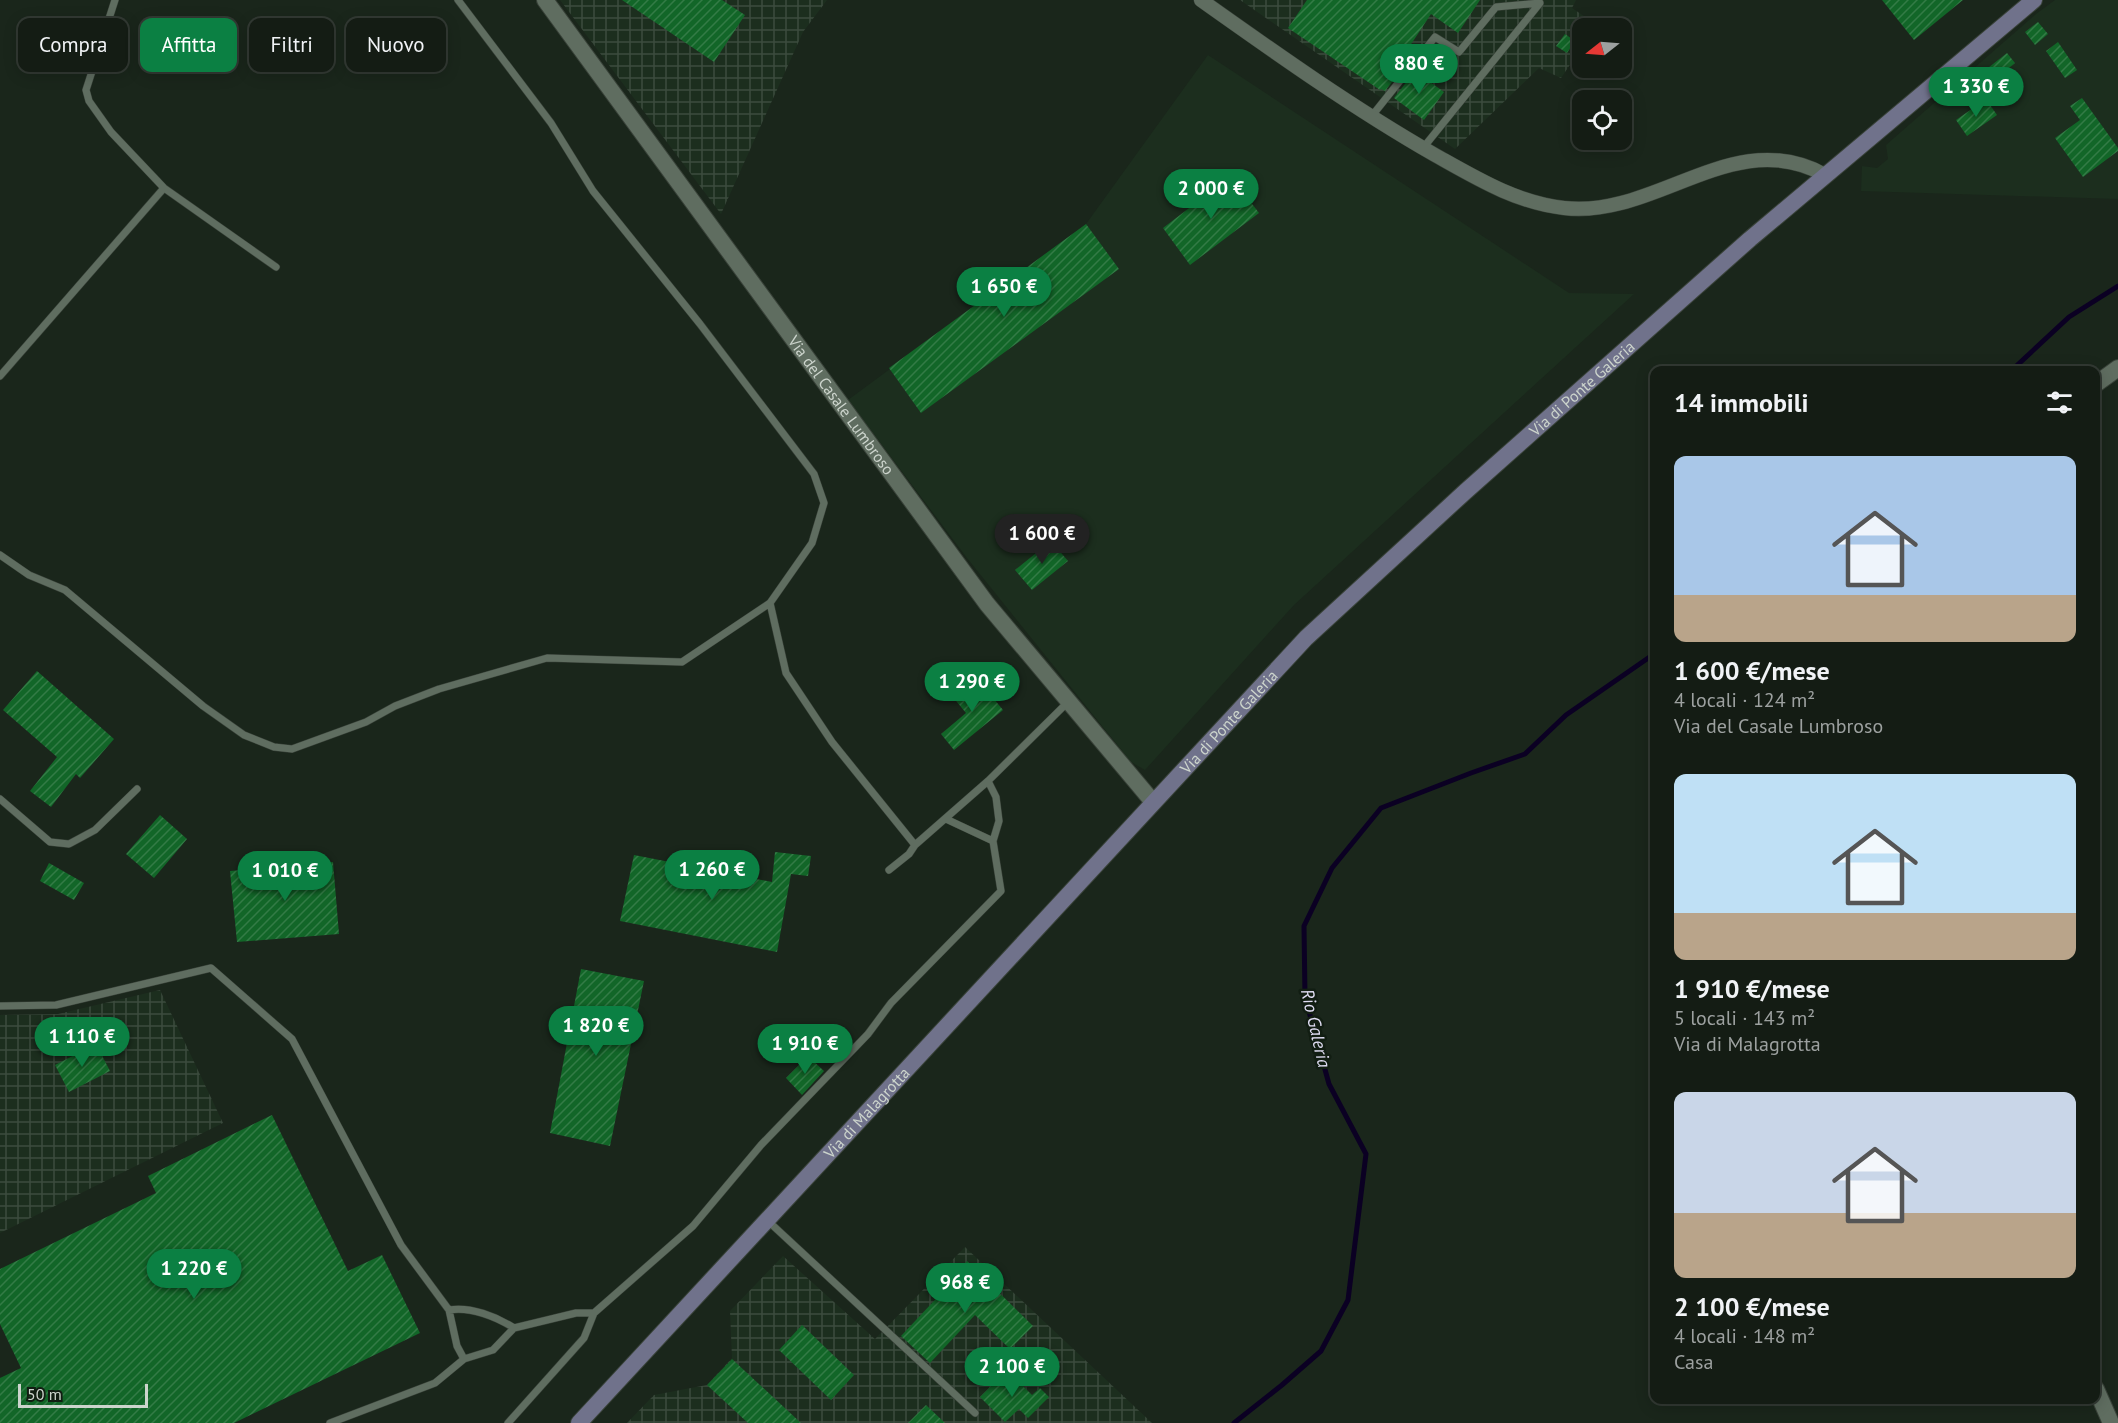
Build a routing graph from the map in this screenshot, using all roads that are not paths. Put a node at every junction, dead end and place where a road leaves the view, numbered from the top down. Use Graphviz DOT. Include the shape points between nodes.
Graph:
graph roads {
  1 [pos="115,0"];
  2 [pos="458,0"];
  3 [pos="545,0"];
  4 [pos="1201,0"];
  5 [pos="2034,0"];
  6 [pos="1371,117"];
  7 [pos="1423,148"];
  8 [pos="1825,175"];
  9 [pos="164,188"];
  10 [pos="276,267"];
  11 [pos="2118,368"];
  12 [pos="0,376"];
  13 [pos="2100,381"];
  14 [pos="0,555"];
  15 [pos="770,603"];
  16 [pos="1068,702"];
  17 [pos="988,781"];
  18 [pos="137,789"];
  19 [pos="0,800"];
  20 [pos="1153,802"];
  21 [pos="946,819"];
  22 [pos="993,841"];
  23 [pos="915,844"];
  24 [pos="889,870"];
  25 [pos="0,1006"];
  26 [pos="768,1220"];
  27 [pos="449,1310"];
  28 [pos="594,1313"];
  29 [pos="514,1328"];
  30 [pos="464,1359"];
  31 [pos="2100,1398"];
  32 [pos="975,1413"];
  33 [pos="330,1423"];
  34 [pos="508,1423"];
  35 [pos="579,1423"];
  36 [pos="2111,1423"];
  1 -- 9 [label="lane" via="86,90 89,101 111,132"];
  2 -- 15 [label="lane" via="551,123 593,191 814,474 824,503 812,543"];
  3 -- 16 [label="street, Via del Casale Lumbroso" via="973,586"];
  4 -- 6 [label="street"];
  5 -- 8 [label="main road, Via di Ponte Galeria"];
  6 -- 7 [label="street"];
  6 -- 7 [label="lane" via="1435,38 1459,52 1496,6 1540,3"];
  7 -- 8 [label="street" via="1493,187 1528,201 1565,209 1617,205 1712,169 1748,161 1784,161"];
  8 -- 20 [label="main road, Via di Ponte Galeria" via="1466,491 1306,638"];
  9 -- 10 [label="lane"];
  9 -- 12 [label="lane"];
  11 -- 13 [label="street"];
  14 -- 15 [label="lane" via="29,575 65,590 203,706 244,735 274,747 292,749 366,722 438,689 546,658 682,662"];
  15 -- 23 [label="lane" via="786,673 832,742"];
  16 -- 17 [label="lane"];
  16 -- 20 [label="street, Via del Casale Lumbroso"];
  17 -- 21 [label="lane"];
  17 -- 22 [label="lane" via="996,797 999,821"];
  18 -- 19 [label="lane" via="95,830 69,844 50,842"];
  20 -- 26 [label="main road, Via di Malagrotta"];
  21 -- 22 [label="lane"];
  21 -- 23 [label="lane"];
  22 -- 28 [label="lane" via="1000,891 761,1145 693,1226"];
  23 -- 24 [label="lane"];
  25 -- 27 [label="lane" via="56,1005 211,968 292,1039 400,1245"];
  26 -- 32 [label="lane"];
  26 -- 35 [label="main road, Via di Malagrotta"];
  27 -- 29 [label="lane" via="460,1308 502,1320"];
  27 -- 30 [label="lane"];
  28 -- 29 [label="lane" via="576,1313"];
  28 -- 34 [label="lane" via="584,1338"];
  29 -- 30 [label="lane" via="493,1350"];
  30 -- 33 [label="lane" via="435,1383"];
  31 -- 36 [label="street"];
}
